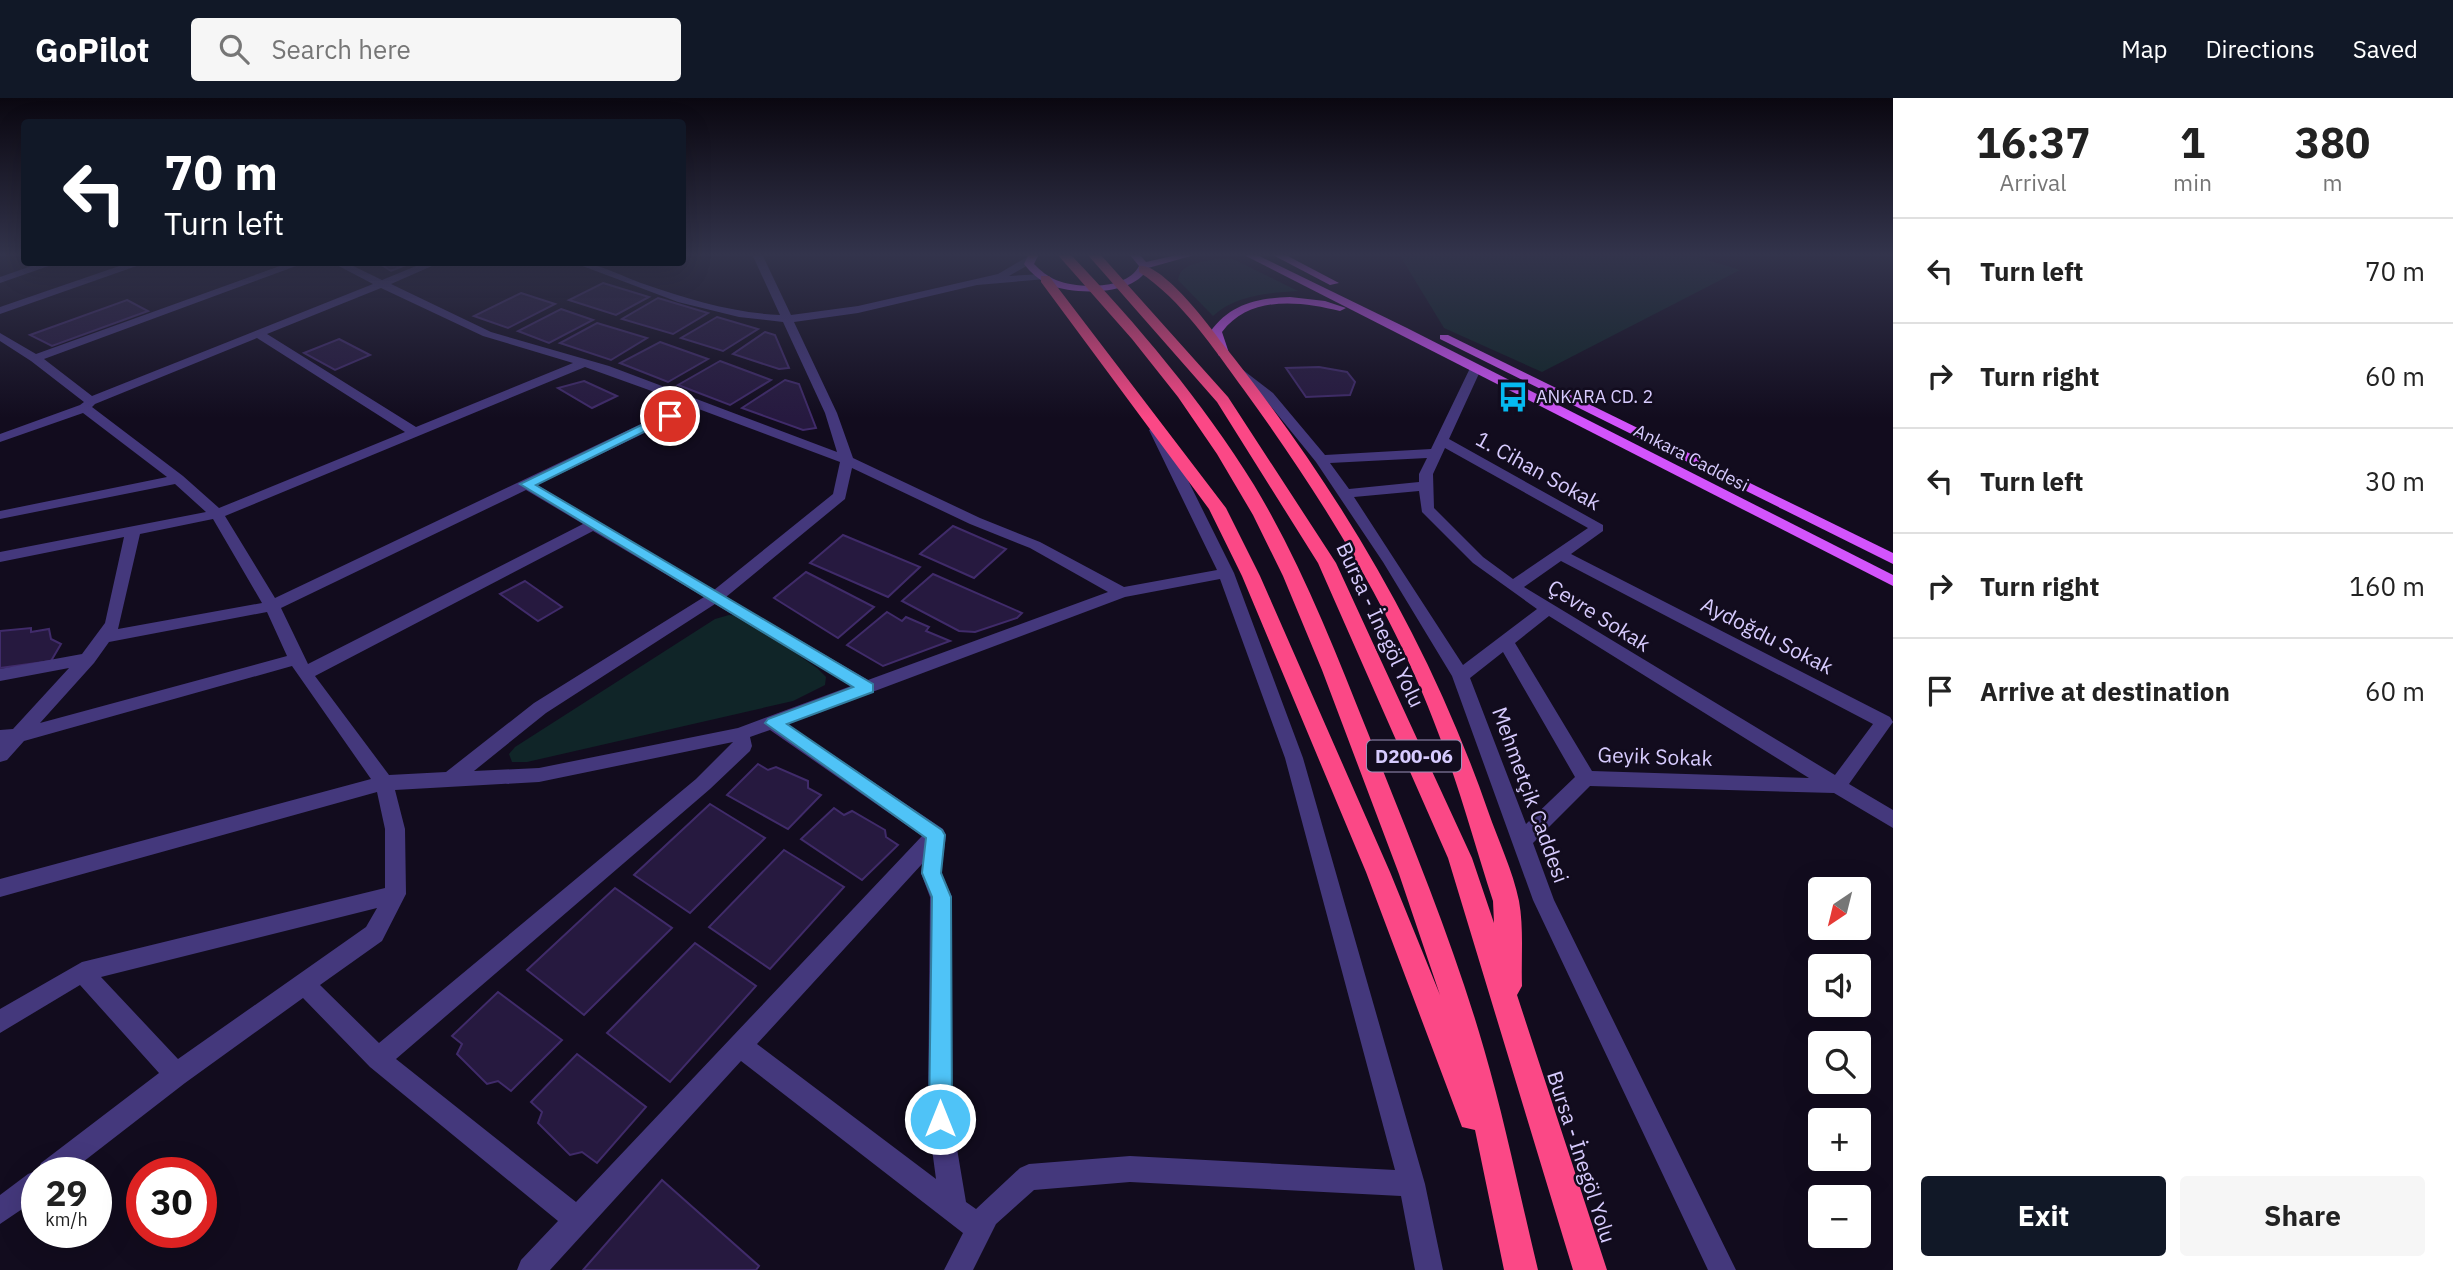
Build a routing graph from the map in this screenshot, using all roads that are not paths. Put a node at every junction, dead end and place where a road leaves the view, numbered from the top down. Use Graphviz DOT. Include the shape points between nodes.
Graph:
graph roads {
  1 [pos="172,309"];
  2 [pos="325,309"];
  3 [pos="431,309"];
  4 [pos="718,309"];
  5 [pos="781,309"];
  6 [pos="850,309"];
  7 [pos="1066,309"];
  8 [pos="1114,309"];
  9 [pos="1144,309"];
  10 [pos="1186,309"];
  11 [pos="1253,309"];
  12 [pos="1341,309"];
  13 [pos="1360,309"];
  14 [pos="1387,309"];
  15 [pos="785,319"];
  16 [pos="1404,330"];
  17 [pos="260,335"];
  18 [pos="0,336"];
  19 [pos="1223,353"];
  20 [pos="35,358"];
  21 [pos="584,363"];
  22 [pos="1476,367"];
  23 [pos="1239,373"];
  24 [pos="694,404"];
  25 [pos="88,405"];
  26 [pos="1146,411"];
  27 [pos="416,433"];
  28 [pos="0,438"];
  29 [pos="1439,447"];
  30 [pos="1321,459"];
  31 [pos="847,460"];
  32 [pos="178,479"];
  33 [pos="526,484"];
  34 [pos="1426,486"];
  35 [pos="1346,494"];
  36 [pos="217,514"];
  37 [pos="0,515"];
  38 [pos="593,525"];
  39 [pos="133,531"];
  40 [pos="1559,554"];
  41 [pos="0,557"];
  42 [pos="1893,559"];
  43 [pos="1226,573"];
  44 [pos="1893,581"];
  45 [pos="1513,587"];
  46 [pos="1122,593"];
  47 [pos="714,598"];
  48 [pos="272,606"];
  49 [pos="1548,609"];
  50 [pos="104,637"];
  51 [pos="1505,641"];
  52 [pos="88,659"];
  53 [pos="300,666"];
  54 [pos="0,675"];
  55 [pos="1461,676"];
  56 [pos="867,688"];
  57 [pos="774,723"];
  58 [pos="740,734"];
  59 [pos="8,736"];
  60 [pos="0,755"];
  61 [pos="1587,778"];
  62 [pos="450,779"];
  63 [pos="384,783"];
  64 [pos="1838,786"];
  65 [pos="1893,820"];
  66 [pos="936,835"];
  67 [pos="1522,841"];
  68 [pos="0,888"];
  69 [pos="395,894"];
  70 [pos="82,972"];
  71 [pos="304,984"];
  72 [pos="1509,1012"];
  73 [pos="0,1022"];
  74 [pos="739,1045"];
  75 [pos="378,1059"];
  76 [pos="176,1075"];
  77 [pos="69,1157"];
  78 [pos="1412,1184"];
  79 [pos="1502,1190"];
  80 [pos="21,1195"];
  81 [pos="954,1209"];
  82 [pos="0,1211"];
  83 [pos="576,1219"];
  84 [pos="979,1229"];
  85 [pos="531,1270"];
  86 [pos="958,1270"];
  87 [pos="1429,1270"];
  88 [pos="1521,1270"];
  89 [pos="1590,1270"];
  90 [pos="1722,1270"];
  1 -- 20 [label="street"];
  2 -- 17 [label="street"];
  3 -- 21 [label="street" via="487,334"];
  4 -- 15 [label="street"];
  5 -- 15 [label="street"];
  6 -- 15 [label="street"];
  7 -- 26 [label="highway"];
  8 -- 79 [label="highway, D200-06" via="1176,383 1245,485 1321,639 1408,863 1461,1018"];
  9 -- 72 [label="highway, Bursa - İnegöl Yolu / D200-06" via="1223,400 1327,563 1460,858"];
  10 -- 19 [label="highway"];
  11 -- 19 [label="main road" via="1226,317 1216,332"];
  12 -- 16 [label="main road"];
  13 -- 16 [label="main road, Ankara Caddesi"];
  14 -- 42 [label="main road, Ankara Caddesi"];
  15 -- 31 [label="street" via="831,413"];
  16 -- 22 [label="main road, Ankara Caddesi"];
  17 -- 25 [label="street"];
  17 -- 27 [label="street"];
  18 -- 20 [label="street"];
  19 -- 23 [label="highway"];
  20 -- 25 [label="street"];
  21 -- 24 [label="street"];
  21 -- 27 [label="street"];
  22 -- 29 [label="street"];
  22 -- 44 [label="main road, Ankara Caddesi"];
  23 -- 30 [label="street, Mehmetçik Caddesi" via="1269,396"];
  23 -- 72 [label="highway" via="1296,450 1387,598 1450,733 1506,901"];
  24 -- 31 [label="street"];
  24 -- 33 [label="street"];
  25 -- 28 [label="street"];
  25 -- 32 [label="street"];
  26 -- 43 [label="street"];
  26 -- 79 [label="highway" via="1217,508 1251,576 1378,872"];
  27 -- 36 [label="street"];
  29 -- 30 [label="street"];
  29 -- 34 [label="street" via="1426,474"];
  29 -- 40 [label="street, 1. Cihan Sokak" via="1598,528"];
  30 -- 35 [label="street, Mehmetçik Caddesi"];
  31 -- 46 [label="street" via="1035,545"];
  31 -- 47 [label="street" via="840,496"];
  32 -- 36 [label="street"];
  32 -- 37 [label="street"];
  33 -- 38 [label="street"];
  33 -- 48 [label="street"];
  34 -- 35 [label="street"];
  34 -- 45 [label="street, Çevre Sokak" via="1427,509 1478,560"];
  35 -- 55 [label="street, Mehmetçik Caddesi"];
  36 -- 39 [label="street"];
  36 -- 48 [label="street"];
  38 -- 47 [label="street"];
  38 -- 53 [label="street"];
  39 -- 41 [label="street"];
  39 -- 50 [label="street" via="113,624"];
  40 -- 45 [label="street, 1. Cihan Sokak"];
  40 -- 64 [label="street, Aydoğdu Sokak" via="1884,722"];
  43 -- 46 [label="street"];
  43 -- 78 [label="street" via="1294,758"];
  45 -- 49 [label="street, Çevre Sokak"];
  46 -- 56 [label="street"];
  47 -- 56 [label="street"];
  47 -- 62 [label="street" via="540,708"];
  48 -- 50 [label="street"];
  48 -- 53 [label="street"];
  49 -- 51 [label="street"];
  49 -- 64 [label="street, Çevre Sokak"];
  50 -- 52 [label="street"];
  51 -- 55 [label="street"];
  51 -- 61 [label="street, Geyik Sokak"];
  52 -- 54 [label="street"];
  52 -- 59 [label="street"];
  53 -- 59 [label="street"];
  53 -- 63 [label="street"];
  55 -- 67 [label="street, Mehmetçik Caddesi"];
  56 -- 57 [label="street"];
  57 -- 58 [label="street"];
  57 -- 66 [label="street"];
  58 -- 62 [label="street" via="539,775"];
  58 -- 75 [label="street" via="743,746 704,784"];
  59 -- 60 [label="street"];
  61 -- 64 [label="street, Geyik Sokak"];
  61 -- 67 [label="street"];
  62 -- 63 [label="street"];
  63 -- 68 [label="street"];
  63 -- 69 [label="street" via="395,829"];
  64 -- 65 [label="street, Çevre Sokak"];
  66 -- 74 [label="street"];
  66 -- 81 [label="street" via="931,873 942,897 940,1119"];
  67 -- 90 [label="street, Mehmetçik Caddesi" via="1545,900"];
  69 -- 70 [label="street"];
  69 -- 71 [label="street" via="374,934"];
  70 -- 73 [label="street"];
  70 -- 76 [label="street"];
  71 -- 75 [label="street"];
  71 -- 76 [label="street"];
  72 -- 89 [label="highway, Bursa - İnegöl Yolu / D200-06"];
  74 -- 81 [label="street"];
  74 -- 83 [label="street"];
  75 -- 83 [label="street"];
  76 -- 77 [label="street"];
  78 -- 84 [label="street" via="1130,1170 1029,1177 987,1215"];
  78 -- 87 [label="street"];
  79 -- 88 [label="highway, D200-06"];
  80 -- 82 [label="street"];
  81 -- 84 [label="street"];
  83 -- 85 [label="street"];
  84 -- 86 [label="street"];
}
